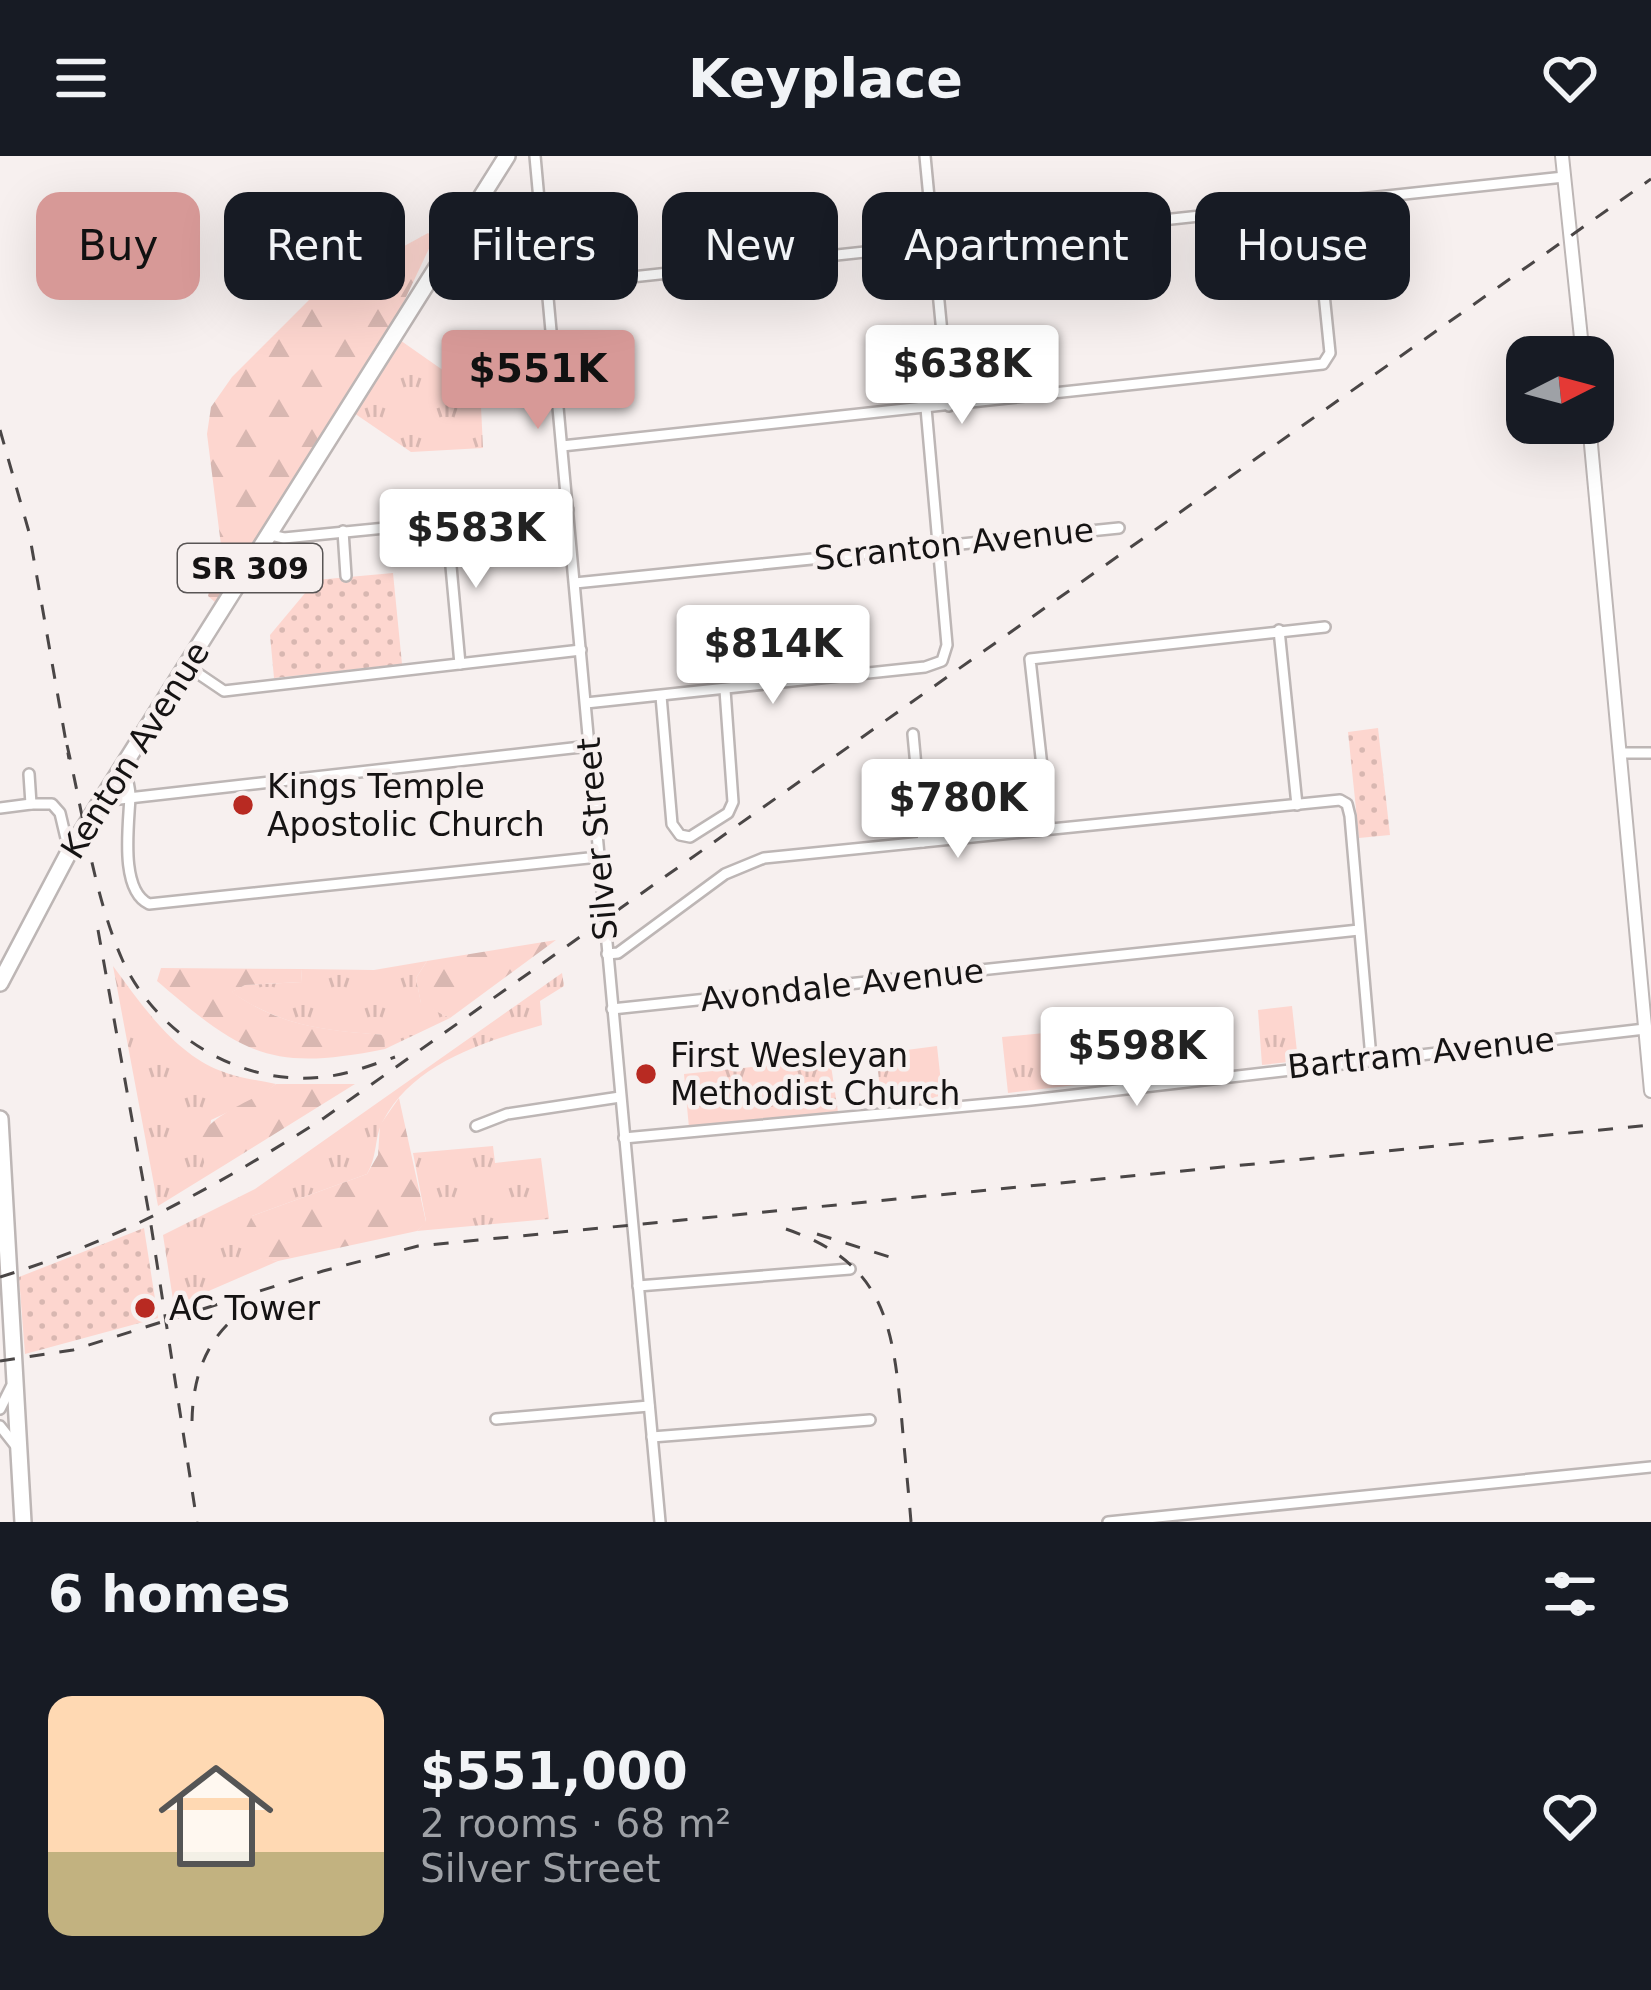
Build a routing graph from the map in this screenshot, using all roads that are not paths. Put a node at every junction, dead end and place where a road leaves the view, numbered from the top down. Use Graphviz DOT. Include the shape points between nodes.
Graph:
graph roads {
  1 [pos="507,156"];
  2 [pos="535,156"];
  3 [pos="925,156"];
  4 [pos="1562,156"];
  5 [pos="1564,177"];
  6 [pos="539,192"];
  7 [pos="929,192"];
  8 [pos="1410,194"];
  9 [pos="862,251"];
  10 [pos="638,276"];
  11 [pos="549,300"];
  12 [pos="939,300"];
  13 [pos="1325,300"];
  14 [pos="1581,336"];
  15 [pos="949,406"];
  16 [pos="926,408"];
  17 [pos="1591,444"];
  18 [pos="562,446"];
  19 [pos="568,510"];
  20 [pos="447,523"];
  21 [pos="1119,528"];
  22 [pos="343,531"];
  23 [pos="271,535"];
  24 [pos="936,544"];
  25 [pos="346,576"];
  26 [pos="575,583"];
  27 [pos="1325,627"];
  28 [pos="1279,630"];
  29 [pos="581,650"];
  30 [pos="460,664"];
  31 [pos="188,666"];
  32 [pos="725,690"];
  33 [pos="662,696"];
  34 [pos="586,703"];
  35 [pos="913,734"];
  36 [pos="590,746"];
  37 [pos="1619,753"];
  38 [pos="1651,753"];
  39 [pos="124,767"];
  40 [pos="29,774"];
  41 [pos="130,796"];
  42 [pos="102,801"];
  43 [pos="31,804"];
  44 [pos="1297,805"];
  45 [pos="0,808"];
  46 [pos="1048,829"];
  47 [pos="923,842"];
  48 [pos="69,852"];
  49 [pos="598,857"];
  50 [pos="1359,930"];
  51 [pos="607,954"];
  52 [pos="0,983"];
  53 [pos="612,1010"];
  54 [pos="1645,1029"];
  55 [pos="1371,1058"];
  56 [pos="1651,1091"];
  57 [pos="620,1097"];
  58 [pos="0,1119"];
  59 [pos="476,1126"];
  60 [pos="624,1138"];
  61 [pos="850,1269"];
  62 [pos="638,1286"];
  63 [pos="16,1373"];
  64 [pos="649,1406"];
  65 [pos="0,1409"];
  66 [pos="496,1419"];
  67 [pos="870,1420"];
  68 [pos="0,1426"];
  69 [pos="652,1437"];
  70 [pos="19,1456"];
  71 [pos="1651,1467"];
  72 [pos="1132,1521"];
  73 [pos="22,1522"];
  74 [pos="660,1522"];
  75 [pos="1108,1522"];
  1 -- 23 [label="main road, Kenton Avenue / SR 309"];
  2 -- 6 [label="street, Silver Street"];
  3 -- 7 [label="street"];
  4 -- 5 [label="street"];
  5 -- 8 [label="street"];
  5 -- 14 [label="street"];
  9 -- 10 [label="street"];
  11 -- 18 [label="street, Silver Street"];
  12 -- 15 [label="street"];
  13 -- 15 [label="street" via="1330,353 1323,364"];
  15 -- 16 [label="street"];
  16 -- 18 [label="street"];
  16 -- 24 [label="street"];
  17 -- 37 [label="street"];
  18 -- 19 [label="street, Silver Street"];
  19 -- 20 [label="street"];
  19 -- 26 [label="street, Silver Street"];
  20 -- 22 [label="street"];
  20 -- 30 [label="street"];
  21 -- 24 [label="street, Scranton Avenue"];
  22 -- 23 [label="street"];
  22 -- 25 [label="street"];
  23 -- 31 [label="main road, Kenton Avenue / SR 309"];
  24 -- 26 [label="street, Scranton Avenue"];
  24 -- 32 [label="street" via="942,661"];
  26 -- 29 [label="street, Silver Street"];
  27 -- 28 [label="street"];
  28 -- 44 [label="street"];
  28 -- 46 [label="street" via="1030,659"];
  29 -- 30 [label="street"];
  29 -- 34 [label="street, Silver Street"];
  30 -- 31 [label="street" via="224,691"];
  31 -- 39 [label="main road, Kenton Avenue / SR 309"];
  32 -- 33 [label="street"];
  32 -- 33 [label="street" via="733,802 690,837 672,824"];
  33 -- 34 [label="street"];
  34 -- 36 [label="street, Silver Street"];
  35 -- 47 [label="street"];
  36 -- 41 [label="street"];
  36 -- 49 [label="street, Silver Street"];
  37 -- 38 [label="street"];
  37 -- 54 [label="street"];
  39 -- 41 [label="street"];
  39 -- 42 [label="main road, Kenton Avenue / SR 309"];
  40 -- 43 [label="street"];
  41 -- 42 [label="street"];
  41 -- 49 [label="street" via="131,877 142,902 156,904"];
  42 -- 48 [label="main road, Kenton Avenue / SR 309"];
  43 -- 45 [label="street"];
  43 -- 48 [label="street" via="52,804 60,813"];
  44 -- 46 [label="street"];
  44 -- 50 [label="street" via="1346,804"];
  46 -- 47 [label="street"];
  47 -- 51 [label="street" via="742,863"];
  48 -- 52 [label="main road, Kenton Avenue / SR 309"];
  49 -- 51 [label="street, Silver Street"];
  50 -- 53 [label="street, Avondale Avenue"];
  50 -- 55 [label="street"];
  51 -- 53 [label="street, Silver Street"];
  53 -- 57 [label="street, Silver Street"];
  54 -- 55 [label="street, Bartram Avenue"];
  54 -- 56 [label="street"];
  55 -- 60 [label="street, Bartram Avenue"];
  57 -- 59 [label="street"];
  57 -- 60 [label="street, Silver Street"];
  58 -- 63 [label="main road"];
  60 -- 62 [label="street, Silver Street"];
  61 -- 62 [label="street"];
  62 -- 64 [label="street, Silver Street"];
  63 -- 65 [label="street"];
  63 -- 70 [label="main road"];
  64 -- 66 [label="street"];
  64 -- 69 [label="street, Silver Street"];
  67 -- 69 [label="street"];
  68 -- 70 [label="street"];
  69 -- 74 [label="street, Silver Street"];
  70 -- 73 [label="main road"];
  71 -- 72 [label="street"];
  72 -- 75 [label="street"];
}
